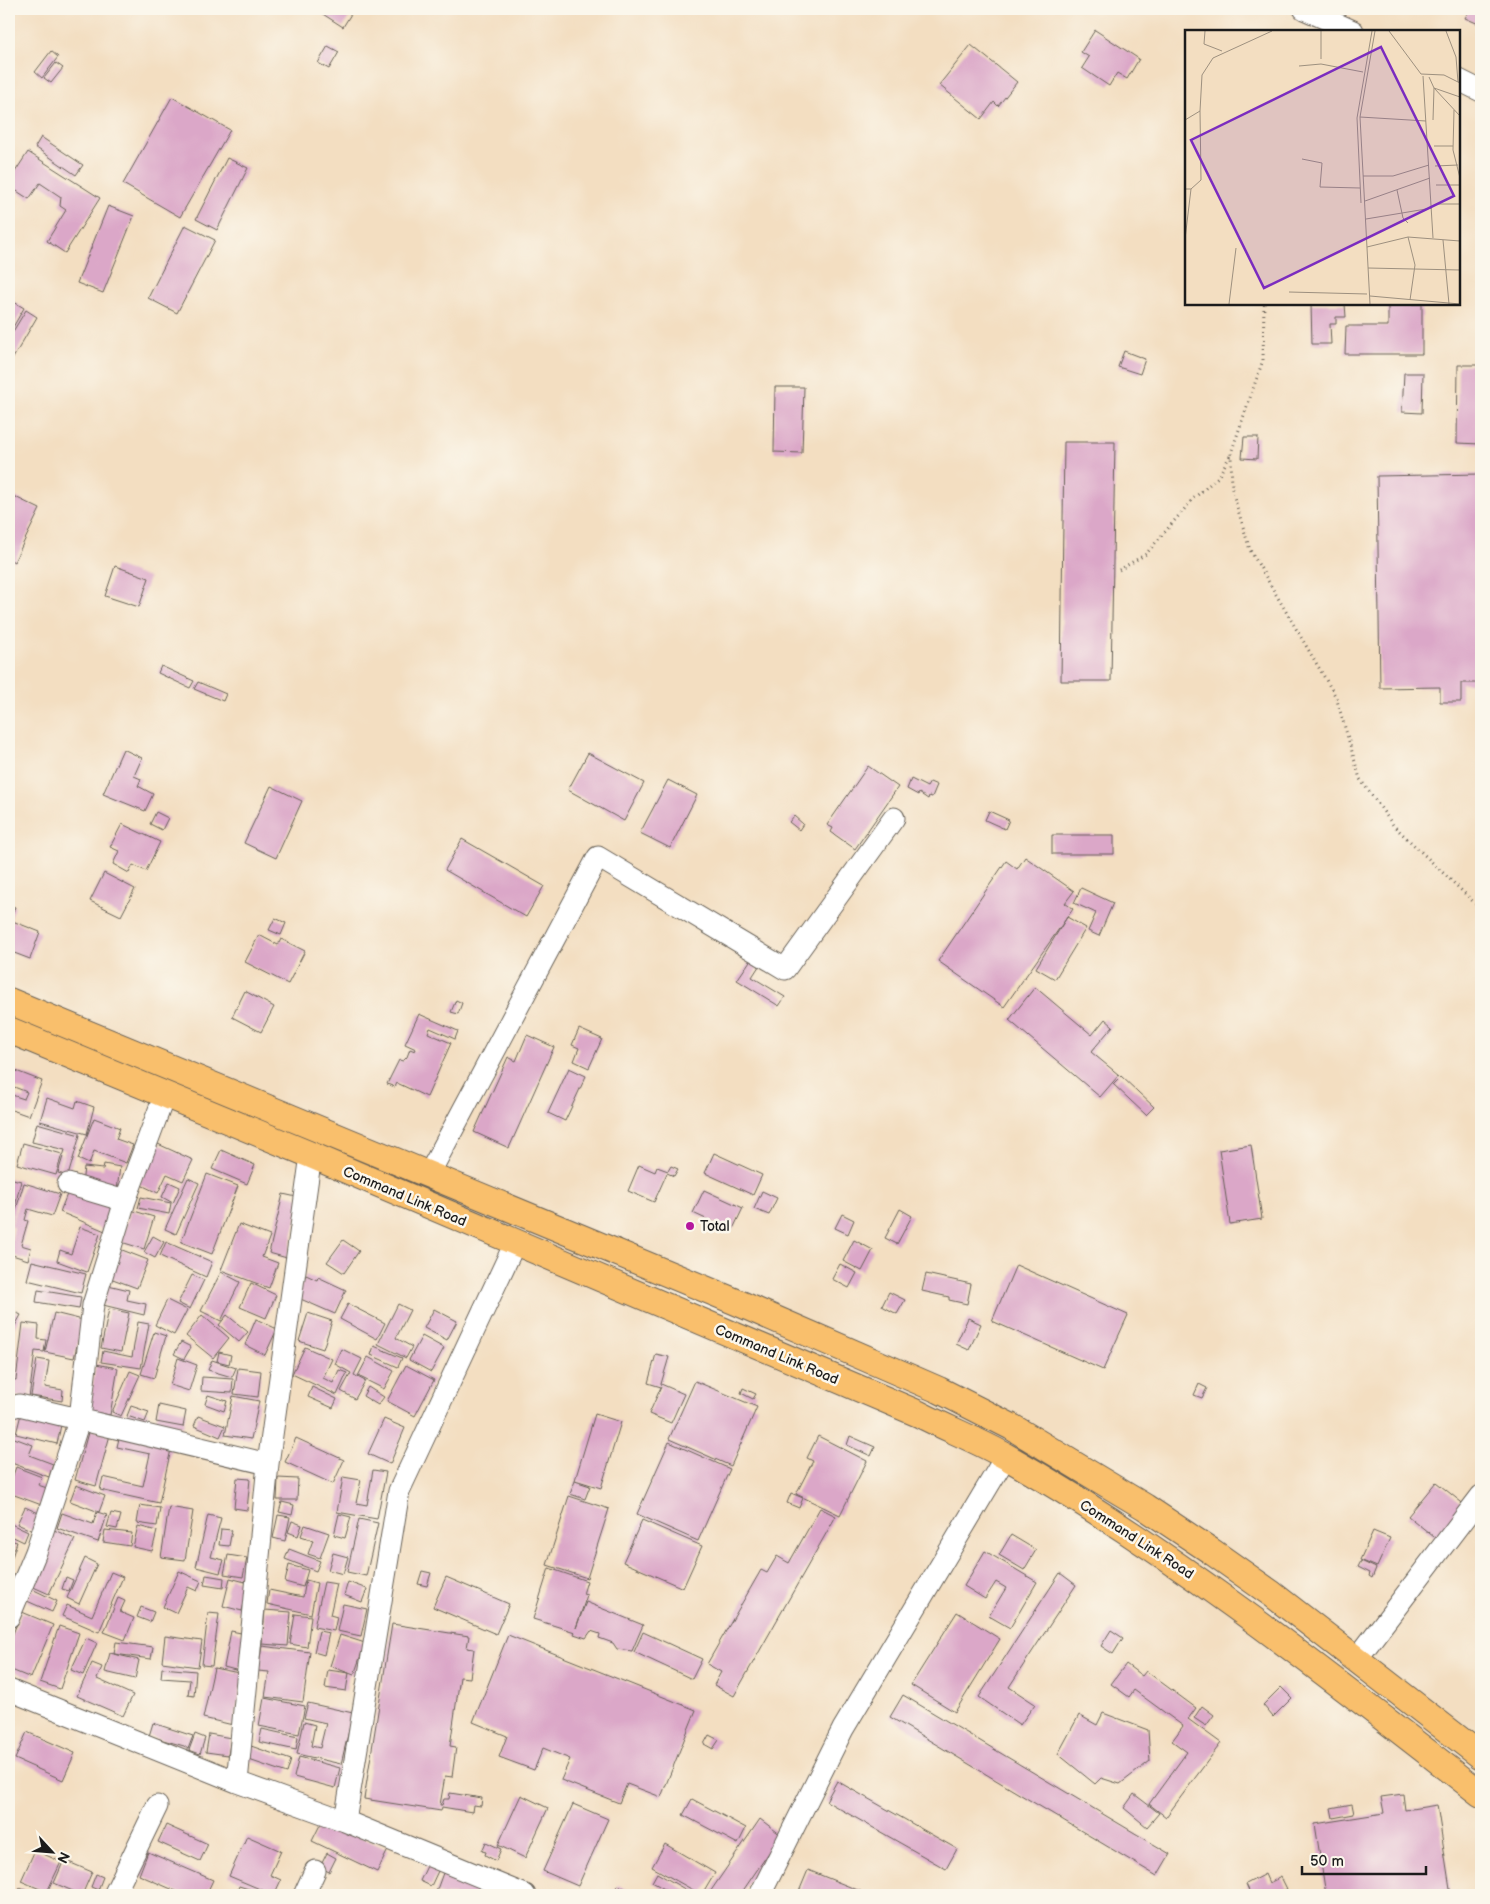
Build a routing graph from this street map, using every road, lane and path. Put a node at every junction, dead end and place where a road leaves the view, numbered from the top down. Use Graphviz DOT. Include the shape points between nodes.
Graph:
graph roads {
  1 [pos="1304,9"];
  2 [pos="1351,30"];
  3 [pos="1460,80"];
  4 [pos="1481,91"];
  5 [pos="1264,305"];
  6 [pos="1231,453"];
  7 [pos="1119,570"];
  8 [pos="894,818"];
  9 [pos="1481,909"];
  10 [pos="9,1001"];
  11 [pos="9,1030"];
  12 [pos="165,1094"];
  13 [pos="311,1155"];
  14 [pos="430,1174"];
  15 [pos="68,1184"];
  16 [pos="125,1201"];
  17 [pos="515,1243"];
  18 [pos="9,1408"];
  19 [pos="80,1418"];
  20 [pos="1006,1456"];
  21 [pos="268,1464"];
  22 [pos="1481,1496"];
  23 [pos="9,1617"];
  24 [pos="1356,1660"];
  25 [pos="9,1690"];
  26 [pos="1481,1756"];
  27 [pos="237,1782"];
  28 [pos="1481,1794"];
  29 [pos="157,1806"];
  30 [pos="345,1820"];
  31 [pos="315,1871"];
  32 [pos="114,1895"];
  33 [pos="304,1895"];
  34 [pos="525,1895"];
  35 [pos="760,1895"];
  1 -- 2 [label="street"];
  3 -- 4 [label="street"];
  5 -- 6 [label="path" via="1263,360"];
  6 -- 7 [label="path" via="1218,477 1194,499 1146,554"];
  6 -- 9 [label="path" via="1232,490 1250,550 1336,697 1360,779 1393,825"];
  8 -- 14 [label="street" via="785,969 598,857"];
  10 -- 14 [label="main road, Command Link Road"];
  11 -- 12 [label="main road, Command Link Road"];
  12 -- 13 [label="main road, Command Link Road"];
  12 -- 16 [label="street"];
  13 -- 17 [label="main road, Command Link Road"];
  13 -- 21 [label="street"];
  14 -- 24 [label="main road, Command Link Road" via="939,1390 1012,1427 1211,1550"];
  15 -- 16 [label="street"];
  16 -- 19 [label="street" via="92,1305"];
  17 -- 20 [label="main road, Command Link Road" via="919,1414"];
  17 -- 30 [label="street" via="399,1491"];
  18 -- 19 [label="street" via="19,1404"];
  19 -- 21 [label="street"];
  19 -- 23 [label="street" via="36,1552"];
  20 -- 28 [label="main road, Command Link Road" via="1088,1506 1221,1596 1320,1668"];
  20 -- 35 [label="street" via="843,1729"];
  21 -- 27 [label="street"];
  22 -- 24 [label="street"];
  24 -- 26 [label="main road, Command Link Road"];
  25 -- 27 [label="street"];
  27 -- 30 [label="street"];
  29 -- 32 [label="street"];
  30 -- 34 [label="street"];
  31 -- 33 [label="street"];
}
